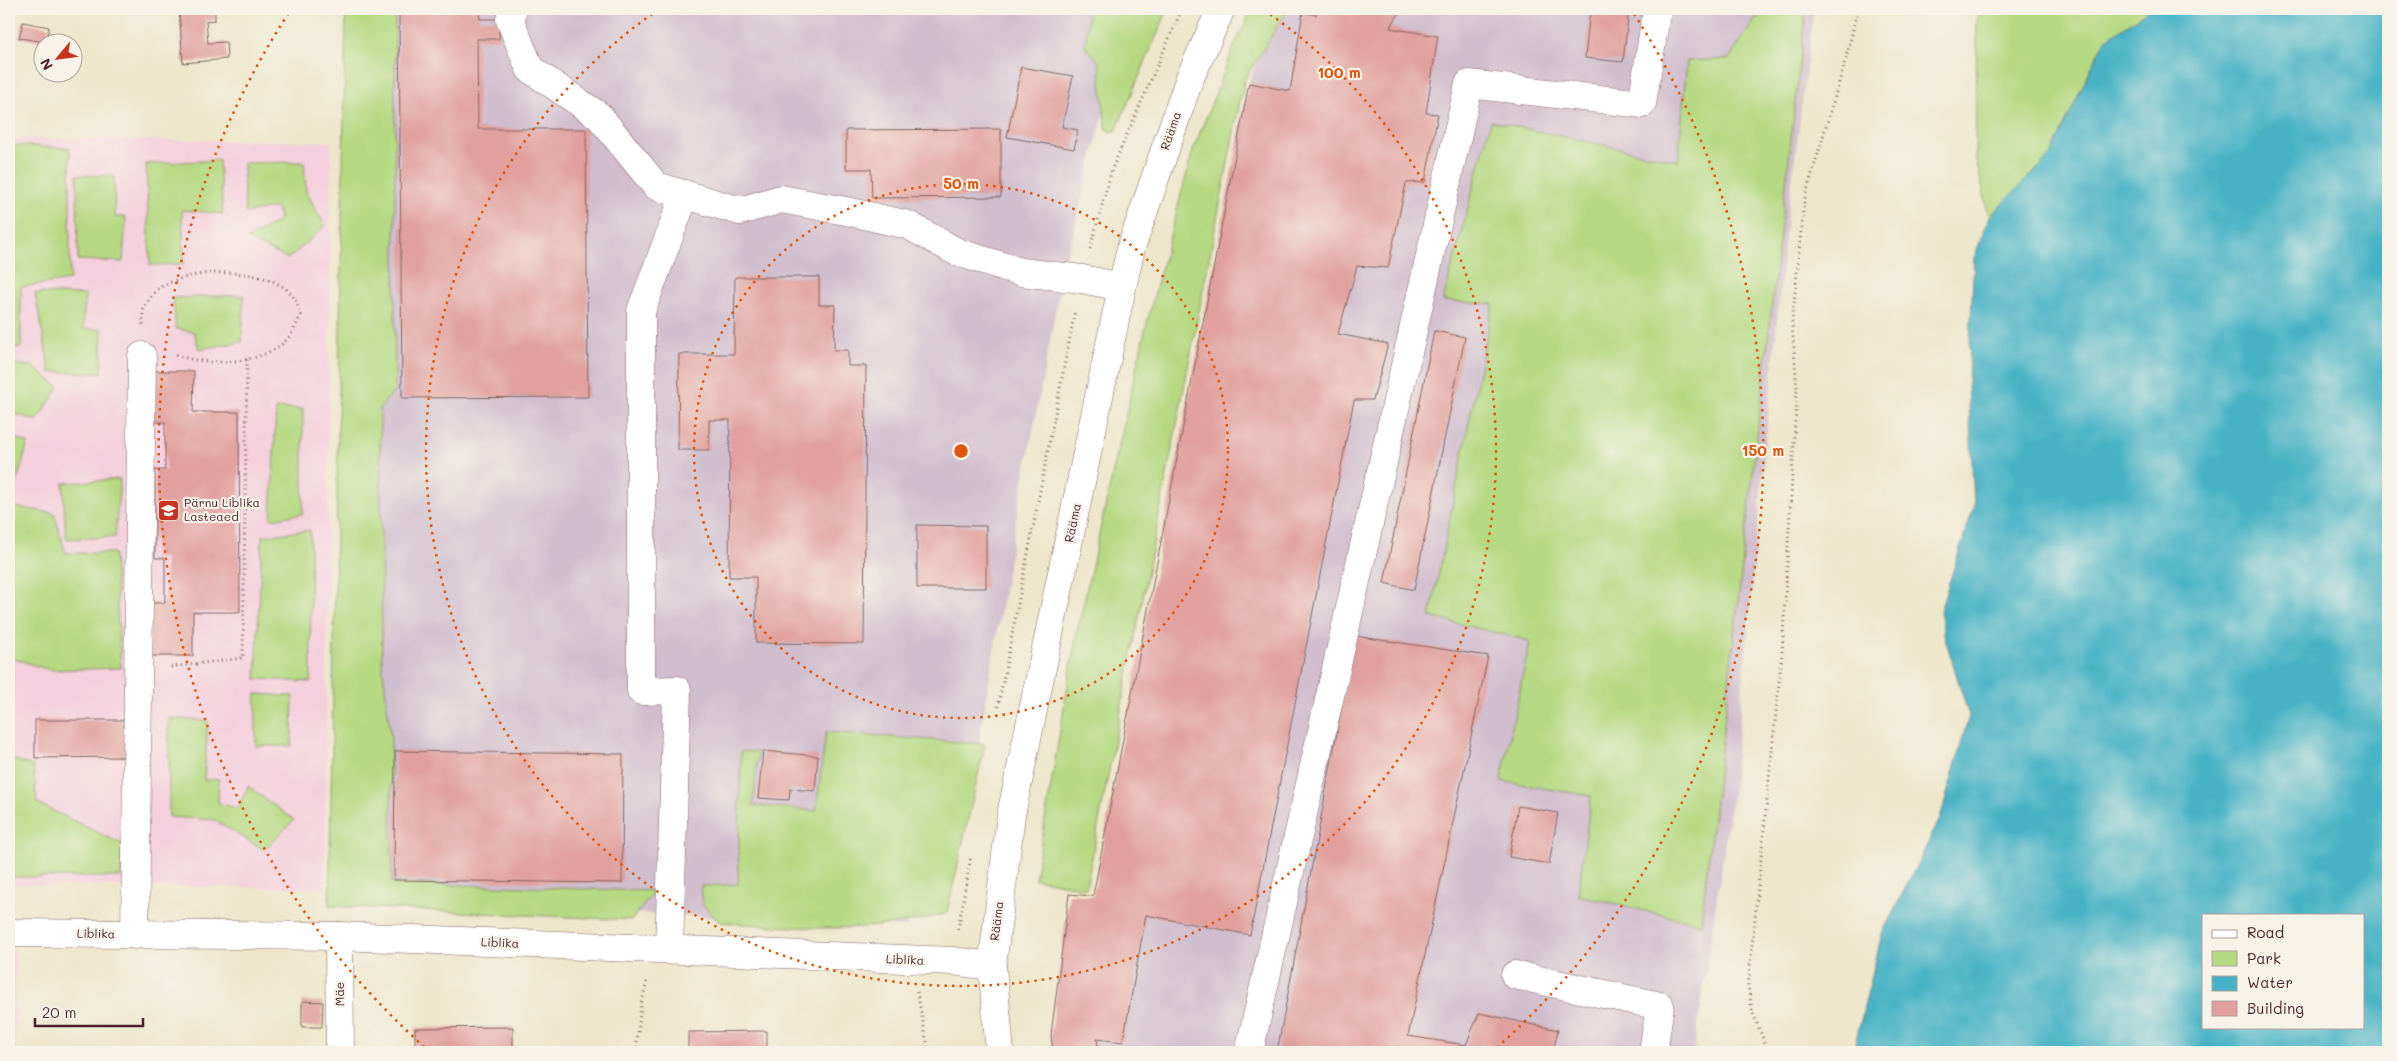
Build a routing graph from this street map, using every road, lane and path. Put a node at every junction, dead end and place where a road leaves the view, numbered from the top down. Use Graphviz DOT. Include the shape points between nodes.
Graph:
graph roads {
  1 [pos="513,9"];
  2 [pos="1221,9"];
  3 [pos="1657,9"];
  4 [pos="1858,9"];
  5 [pos="685,194"];
  6 [pos="1122,287"];
  7 [pos="154,353"];
  8 [pos="247,359"];
  9 [pos="138,670"];
  10 [pos="9,933"];
  11 [pos="135,935"];
  12 [pos="339,936"];
  13 [pos="662,950"];
  14 [pos="911,960"];
  15 [pos="992,966"];
  16 [pos="1515,975"];
  17 [pos="340,1052"];
  18 [pos="636,1052"];
  19 [pos="929,1052"];
  20 [pos="1000,1052"];
  21 [pos="1248,1052"];
  22 [pos="1653,1052"];
  23 [pos="1768,1052"];
  1 -- 5 [label="street" via="510,20 530,69 599,116 656,186"];
  2 -- 6 [label="street, Rääma" via="1189,80 1131,248"];
  3 -- 21 [label="street" via="1642,104 1469,84"];
  4 -- 23 [label="path" via="1804,201 1792,323 1797,390 1782,653 1748,985 1752,1010"];
  5 -- 6 [label="street" via="740,211 781,199 851,212 908,225 957,252 1021,272"];
  5 -- 13 [label="street" via="641,311 641,691 677,690"];
  6 -- 15 [label="street, Rääma" via="1011,815"];
  7 -- 8 [label="path" via="209,362"];
  7 -- 8 [label="path" via="143,308 158,289 182,278 217,272 261,277 285,288 294,297 301,316 289,337 265,354"];
  7 -- 9 [label="street"];
  8 -- 9 [label="path" via="243,658"];
  9 -- 11 [label="street"];
  10 -- 11 [label="street, Liblika"];
  11 -- 12 [label="street, Liblika"];
  12 -- 13 [label="street, Liblika"];
  12 -- 17 [label="street, Mäe"];
  13 -- 14 [label="street, Liblika"];
  13 -- 18 [label="path" via="641,1005"];
  14 -- 15 [label="street, Liblika"];
  14 -- 19 [label="path"];
  15 -- 20 [label="street, Rääma"];
  16 -- 22 [label="street" via="1660,1006"];
}
